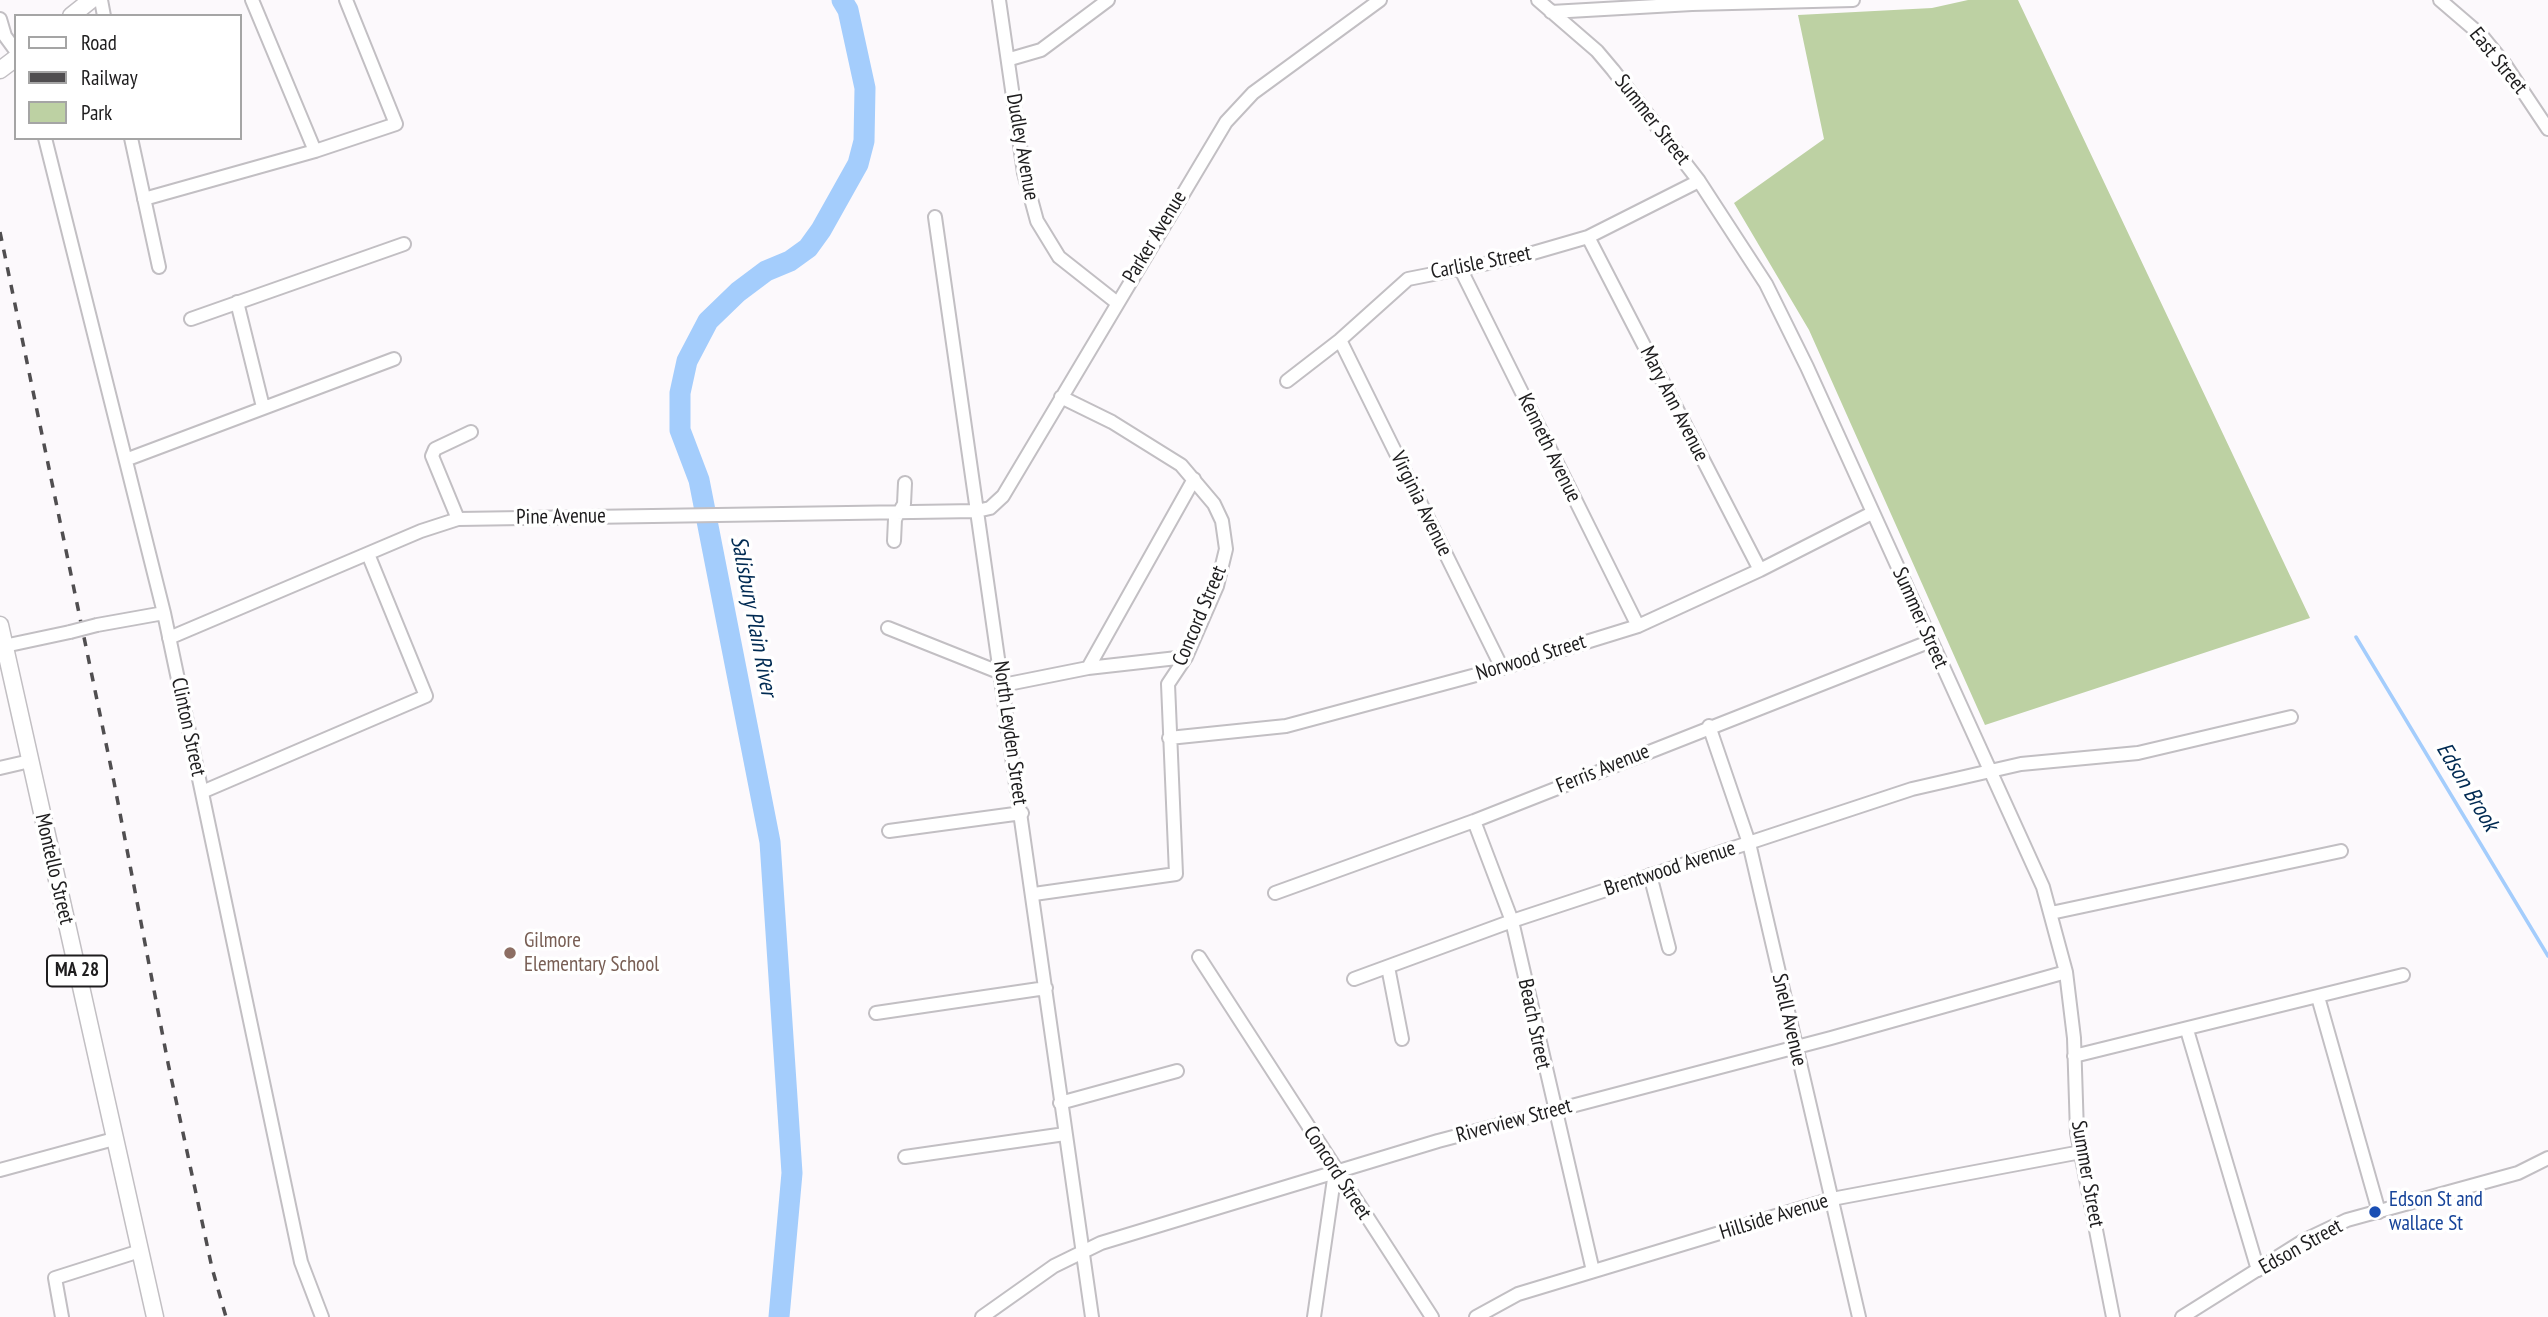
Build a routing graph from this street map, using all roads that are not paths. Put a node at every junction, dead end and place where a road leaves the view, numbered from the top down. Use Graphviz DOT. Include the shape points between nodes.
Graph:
graph roads {
  1 [pos="91,0"];
  2 [pos="251,0"];
  3 [pos="346,0"];
  4 [pos="999,0"];
  5 [pos="1108,0"];
  6 [pos="1380,0"];
  7 [pos="1538,0"];
  8 [pos="1853,0"];
  9 [pos="2440,0"];
  10 [pos="1551,12"];
  11 [pos="74,14"];
  12 [pos="0,19"];
  13 [pos="14,48"];
  14 [pos="1010,59"];
  15 [pos="14,60"];
  16 [pos="0,71"];
  17 [pos="2548,129"];
  18 [pos="46,140"];
  19 [pos="131,140"];
  20 [pos="315,151"];
  21 [pos="1699,181"];
  22 [pos="144,199"];
  23 [pos="935,217"];
  24 [pos="1588,237"];
  25 [pos="404,244"];
  26 [pos="159,267"];
  27 [pos="1461,270"];
  28 [pos="237,302"];
  29 [pos="1116,302"];
  30 [pos="191,319"];
  31 [pos="1340,340"];
  32 [pos="394,359"];
  33 [pos="1287,381"];
  34 [pos="1061,397"];
  35 [pos="263,407"];
  36 [pos="471,432"];
  37 [pos="128,459"];
  38 [pos="1194,479"];
  39 [pos="905,483"];
  40 [pos="977,511"];
  41 [pos="900,512"];
  42 [pos="1872,513"];
  43 [pos="458,519"];
  44 [pos="894,541"];
  45 [pos="368,554"];
  46 [pos="1760,570"];
  47 [pos="164,613"];
  48 [pos="0,625"];
  49 [pos="1638,626"];
  50 [pos="888,628"];
  51 [pos="169,638"];
  52 [pos="1931,641"];
  53 [pos="2,647"];
  54 [pos="1186,657"];
  55 [pos="1088,668"];
  56 [pos="1502,668"];
  57 [pos="1002,679"];
  58 [pos="2291,717"];
  59 [pos="1709,726"];
  60 [pos="1169,738"];
  61 [pos="30,761"];
  62 [pos="0,768"];
  63 [pos="1990,769"];
  64 [pos="202,792"];
  65 [pos="1022,813"];
  66 [pos="1474,821"];
  67 [pos="889,831"];
  68 [pos="1749,843"];
  69 [pos="2341,851"];
  70 [pos="1650,875"];
  71 [pos="1275,893"];
  72 [pos="1034,894"];
  73 [pos="2051,913"];
  74 [pos="1512,922"];
  75 [pos="1670,948"];
  76 [pos="1199,957"];
  77 [pos="1388,967"];
  78 [pos="2066,972"];
  79 [pos="2403,975"];
  80 [pos="1354,979"];
  81 [pos="1046,988"];
  82 [pos="2318,997"];
  83 [pos="876,1013"];
  84 [pos="2187,1030"];
  85 [pos="1402,1040"];
  86 [pos="1795,1048"];
  87 [pos="2074,1056"];
  88 [pos="1177,1071"];
  89 [pos="1060,1103"];
  90 [pos="1553,1111"];
  91 [pos="1065,1134"];
  92 [pos="114,1139"];
  93 [pos="2081,1152"];
  94 [pos="905,1157"];
  95 [pos="2548,1158"];
  96 [pos="0,1170"];
  97 [pos="1335,1171"];
  98 [pos="1832,1199"];
  99 [pos="2379,1212"];
  100 [pos="1082,1250"];
  101 [pos="140,1251"];
  102 [pos="2258,1270"];
  103 [pos="1593,1271"];
  104 [pos="62,1317"];
  105 [pos="155,1317"];
  106 [pos="322,1317"];
  107 [pos="982,1317"];
  108 [pos="1092,1317"];
  109 [pos="1314,1317"];
  110 [pos="1432,1317"];
  111 [pos="1476,1317"];
  112 [pos="1859,1317"];
  113 [pos="2113,1317"];
  114 [pos="2182,1317"];
  1 -- 11 [label="main road"];
  2 -- 20 [label="street"];
  3 -- 20 [label="street" via="396,124"];
  4 -- 14 [label="street, Dudley Avenue"];
  5 -- 14 [label="street" via="1041,50"];
  6 -- 29 [label="street, Parker Avenue" via="1253,93 1234,112"];
  7 -- 10 [label="street, Summer Street"];
  8 -- 10 [label="street"];
  9 -- 17 [label="street, East Street" via="2482,36"];
  10 -- 21 [label="street, Summer Street" via="1597,51"];
  12 -- 13 [label="street"];
  14 -- 29 [label="street, Dudley Avenue" via="1024,173 1037,221 1059,257"];
  15 -- 16 [label="main road"];
  18 -- 37 [label="street, Clinton Street"];
  19 -- 22 [label="street"];
  20 -- 22 [label="street"];
  21 -- 24 [label="street, Carlisle Street"];
  21 -- 42 [label="street, Summer Street" via="1776,303"];
  22 -- 26 [label="street"];
  23 -- 40 [label="street, North Leyden Street"];
  24 -- 27 [label="street, Carlisle Street"];
  24 -- 46 [label="street, Mary Ann Avenue"];
  25 -- 28 [label="street"];
  27 -- 31 [label="street, Carlisle Street" via="1408,279"];
  27 -- 49 [label="street, Kenneth Avenue"];
  28 -- 30 [label="street"];
  28 -- 35 [label="street"];
  29 -- 34 [label="street, Parker Avenue"];
  31 -- 33 [label="street, Carlisle Street"];
  31 -- 56 [label="street, Virginia Avenue"];
  32 -- 35 [label="street"];
  34 -- 38 [label="street, Concord Street" via="1119,426 1172,459"];
  34 -- 40 [label="street, Parker Avenue" via="1003,496 990,508"];
  35 -- 37 [label="street"];
  36 -- 43 [label="street" via="435,449 432,456"];
  37 -- 47 [label="street, Clinton Street"];
  38 -- 54 [label="street, Concord Street" via="1218,512 1226,549 1217,586"];
  38 -- 55 [label="street"];
  39 -- 41 [label="street"];
  40 -- 41 [label="street, Pine Avenue"];
  40 -- 57 [label="street, North Leyden Street"];
  41 -- 43 [label="street, Pine Avenue"];
  41 -- 44 [label="street"];
  42 -- 46 [label="street, Norwood Street"];
  42 -- 52 [label="street, Summer Street"];
  43 -- 45 [label="street, Pine Avenue"];
  45 -- 51 [label="street, Pine Avenue"];
  45 -- 64 [label="street" via="426,696"];
  46 -- 49 [label="street, Norwood Street"];
  47 -- 51 [label="street, Clinton Street"];
  47 -- 53 [label="street, bridge"];
  48 -- 53 [label="main road, Montello Street / MA 28"];
  49 -- 56 [label="street, Norwood Street"];
  50 -- 57 [label="street"];
  51 -- 64 [label="street, Clinton Street"];
  52 -- 59 [label="street, Ferris Avenue"];
  52 -- 63 [label="street, Summer Street"];
  53 -- 61 [label="main road, Montello Street / MA 28"];
  54 -- 55 [label="street"];
  54 -- 60 [label="street, Concord Street" via="1168,684"];
  55 -- 57 [label="street"];
  56 -- 60 [label="street, Norwood Street" via="1286,726"];
  57 -- 65 [label="street, North Leyden Street"];
  58 -- 63 [label="street, Brentwood Avenue" via="2138,753"];
  59 -- 66 [label="street, Ferris Avenue"];
  59 -- 68 [label="street, Snell Avenue"];
  60 -- 72 [label="street, Concord Street" via="1176,874"];
  61 -- 62 [label="street"];
  61 -- 92 [label="main road, Montello Street / MA 28"];
  63 -- 68 [label="street, Brentwood Avenue"];
  63 -- 73 [label="street, Summer Street"];
  64 -- 106 [label="street, Clinton Street" via="301,1262"];
  65 -- 67 [label="street"];
  65 -- 72 [label="street, North Leyden Street"];
  66 -- 71 [label="street, Ferris Avenue"];
  66 -- 74 [label="street, Beach Street"];
  68 -- 70 [label="street, Brentwood Avenue"];
  68 -- 86 [label="street, Snell Avenue"];
  69 -- 73 [label="street"];
  70 -- 74 [label="street, Brentwood Avenue"];
  70 -- 75 [label="street"];
  72 -- 81 [label="street, North Leyden Street"];
  73 -- 78 [label="street, Summer Street"];
  74 -- 77 [label="street, Brentwood Avenue"];
  74 -- 90 [label="street, Beach Street"];
  76 -- 97 [label="street, Concord Street"];
  77 -- 80 [label="street, Brentwood Avenue"];
  77 -- 85 [label="street"];
  78 -- 86 [label="street, Riverview Street"];
  78 -- 87 [label="street, Summer Street"];
  79 -- 82 [label="street"];
  81 -- 83 [label="street"];
  81 -- 89 [label="street, North Leyden Street"];
  82 -- 84 [label="street"];
  82 -- 99 [label="street"];
  84 -- 87 [label="street"];
  84 -- 102 [label="street"];
  86 -- 90 [label="street, Riverview Street"];
  86 -- 98 [label="street, Snell Avenue"];
  87 -- 93 [label="street, Summer Street"];
  88 -- 89 [label="street"];
  89 -- 91 [label="street, North Leyden Street"];
  90 -- 97 [label="street, Riverview Street"];
  90 -- 103 [label="street, Beach Street"];
  91 -- 94 [label="street"];
  91 -- 100 [label="street, North Leyden Street"];
  92 -- 96 [label="street"];
  92 -- 101 [label="main road, Montello Street / MA 28"];
  93 -- 98 [label="street, Hillside Avenue"];
  93 -- 113 [label="street, Summer Street"];
  95 -- 99 [label="street, Edson Street" via="2518,1173"];
  97 -- 100 [label="street, Riverview Street"];
  97 -- 109 [label="street"];
  97 -- 110 [label="street, Concord Street"];
  98 -- 103 [label="street, Hillside Avenue"];
  98 -- 112 [label="street, Snell Avenue"];
  99 -- 102 [label="street, Edson Street" via="2347,1220 2303,1241"];
  100 -- 107 [label="street, Riverview Street"];
  100 -- 108 [label="street, North Leyden Street"];
  101 -- 104 [label="street" via="55,1278"];
  101 -- 105 [label="main road, Montello Street / MA 28"];
  102 -- 114 [label="street, Edson Street"];
  103 -- 111 [label="street, Hillside Avenue" via="1518,1294"];
}
